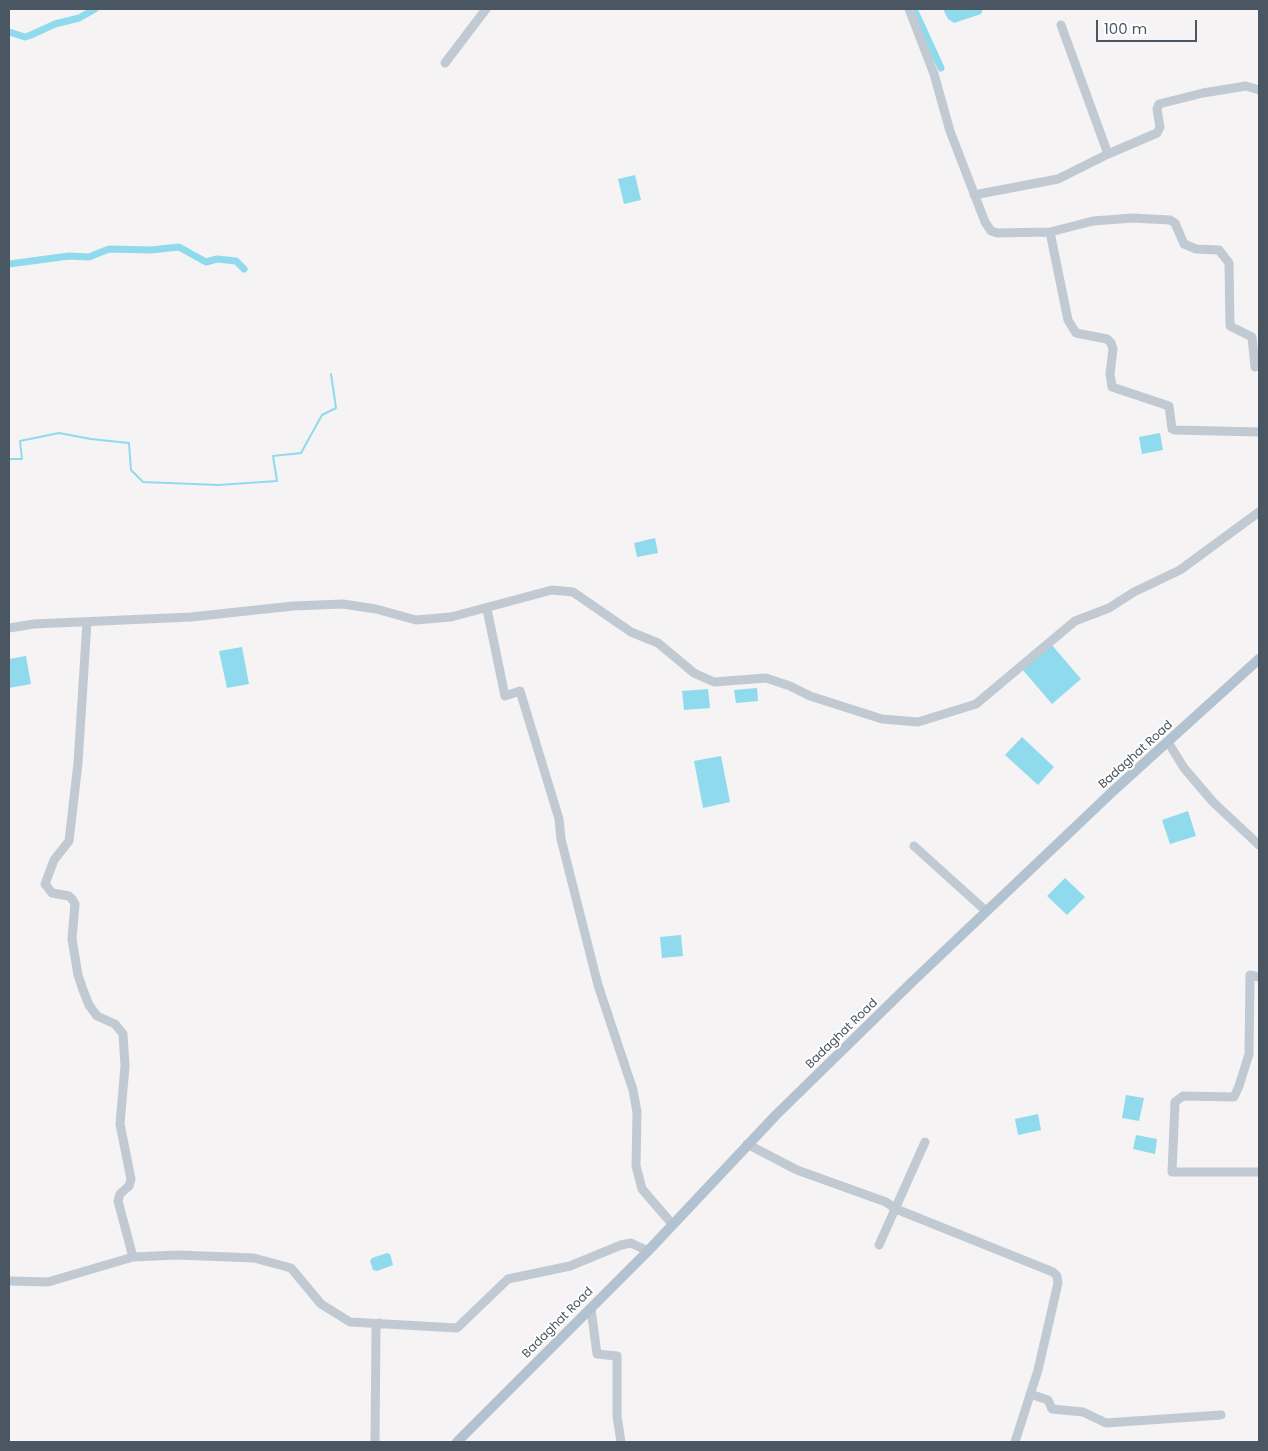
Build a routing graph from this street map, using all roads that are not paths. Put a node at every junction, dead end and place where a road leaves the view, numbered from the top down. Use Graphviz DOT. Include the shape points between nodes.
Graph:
graph roads {
  1 [pos="486,9"];
  2 [pos="909,9"];
  3 [pos="1061,25"];
  4 [pos="445,63"];
  5 [pos="1259,90"];
  6 [pos="1108,154"];
  7 [pos="974,195"];
  8 [pos="1050,232"];
  9 [pos="1259,366"];
  10 [pos="1259,432"];
  11 [pos="1259,512"];
  12 [pos="487,609"];
  13 [pos="87,622"];
  14 [pos="9,628"];
  15 [pos="1258,662"];
  16 [pos="1168,742"];
  17 [pos="914,846"];
  18 [pos="1259,846"];
  19 [pos="986,911"];
  20 [pos="1259,976"];
  21 [pos="925,1142"];
  22 [pos="747,1144"];
  23 [pos="1259,1172"];
  24 [pos="896,1209"];
  25 [pos="673,1225"];
  26 [pos="879,1245"];
  27 [pos="648,1251"];
  28 [pos="133,1257"];
  29 [pos="9,1281"];
  30 [pos="591,1308"];
  31 [pos="380,1323"];
  32 [pos="1030,1394"];
  33 [pos="1221,1416"];
  34 [pos="376,1442"];
  35 [pos="457,1442"];
  36 [pos="621,1442"];
  37 [pos="1015,1442"];
  1 -- 4 [label="street"];
  2 -- 7 [label="street"];
  3 -- 6 [label="street"];
  5 -- 6 [label="street" via="1246,86 1159,104 1160,127 1157,133"];
  6 -- 7 [label="street" via="1058,179"];
  7 -- 8 [label="street" via="991,232"];
  8 -- 9 [label="street" via="1092,221 1170,220 1176,223 1184,244 1196,249 1219,250 1230,264 1230,326 1252,337 1255,366"];
  8 -- 10 [label="street" via="1068,320 1076,333 1107,339 1112,343 1112,387 1169,406 1172,429 1175,430"];
  11 -- 12 [label="street" via="1180,570 1109,608 1075,621 976,704 918,722 882,718 810,696 766,678 714,682 694,673 658,643 631,632 572,592 552,590"];
  12 -- 13 [label="street" via="451,618 416,620 343,604"];
  12 -- 25 [label="street" via="505,696 520,691 559,819 561,839 598,985 633,1090 637,1112 636,1166 642,1189"];
  13 -- 14 [label="street"];
  13 -- 28 [label="street" via="78,763 68,841 54,860 45,884 52,893 69,896 75,904 72,939 78,975 88,1005 97,1016 115,1024 123,1034 120,1124 132,1179 118,1200"];
  15 -- 16 [label="main road, Badaghat Road"];
  16 -- 18 [label="street" via="1195,782"];
  16 -- 19 [label="main road, Badaghat Road"];
  17 -- 19 [label="street"];
  19 -- 22 [label="main road, Badaghat Road"];
  20 -- 23 [label="street" via="1250,976 1249,1054 1239,1086 1234,1097 1183,1096 1175,1102 1172,1172"];
  21 -- 24 [label="street"];
  22 -- 24 [label="street" via="797,1170 886,1202"];
  22 -- 25 [label="main road, Badaghat Road"];
  24 -- 26 [label="street"];
  24 -- 32 [label="street" via="1046,1268 1056,1276 1058,1283"];
  25 -- 27 [label="main road, Badaghat Road"];
  27 -- 30 [label="main road, Badaghat Road"];
  27 -- 31 [label="street" via="631,1243 621,1245 570,1266 508,1280 456,1328 433,1329"];
  28 -- 29 [label="street" via="48,1282"];
  28 -- 31 [label="street" via="254,1258 291,1268 321,1304 350,1322"];
  30 -- 35 [label="main road, Badaghat Road"];
  30 -- 36 [label="street" via="597,1354 617,1356 617,1416"];
  31 -- 34 [label="street" via="376,1327"];
  32 -- 33 [label="street" via="1048,1400 1052,1409 1083,1412 1106,1423"];
  32 -- 37 [label="street"];
}
